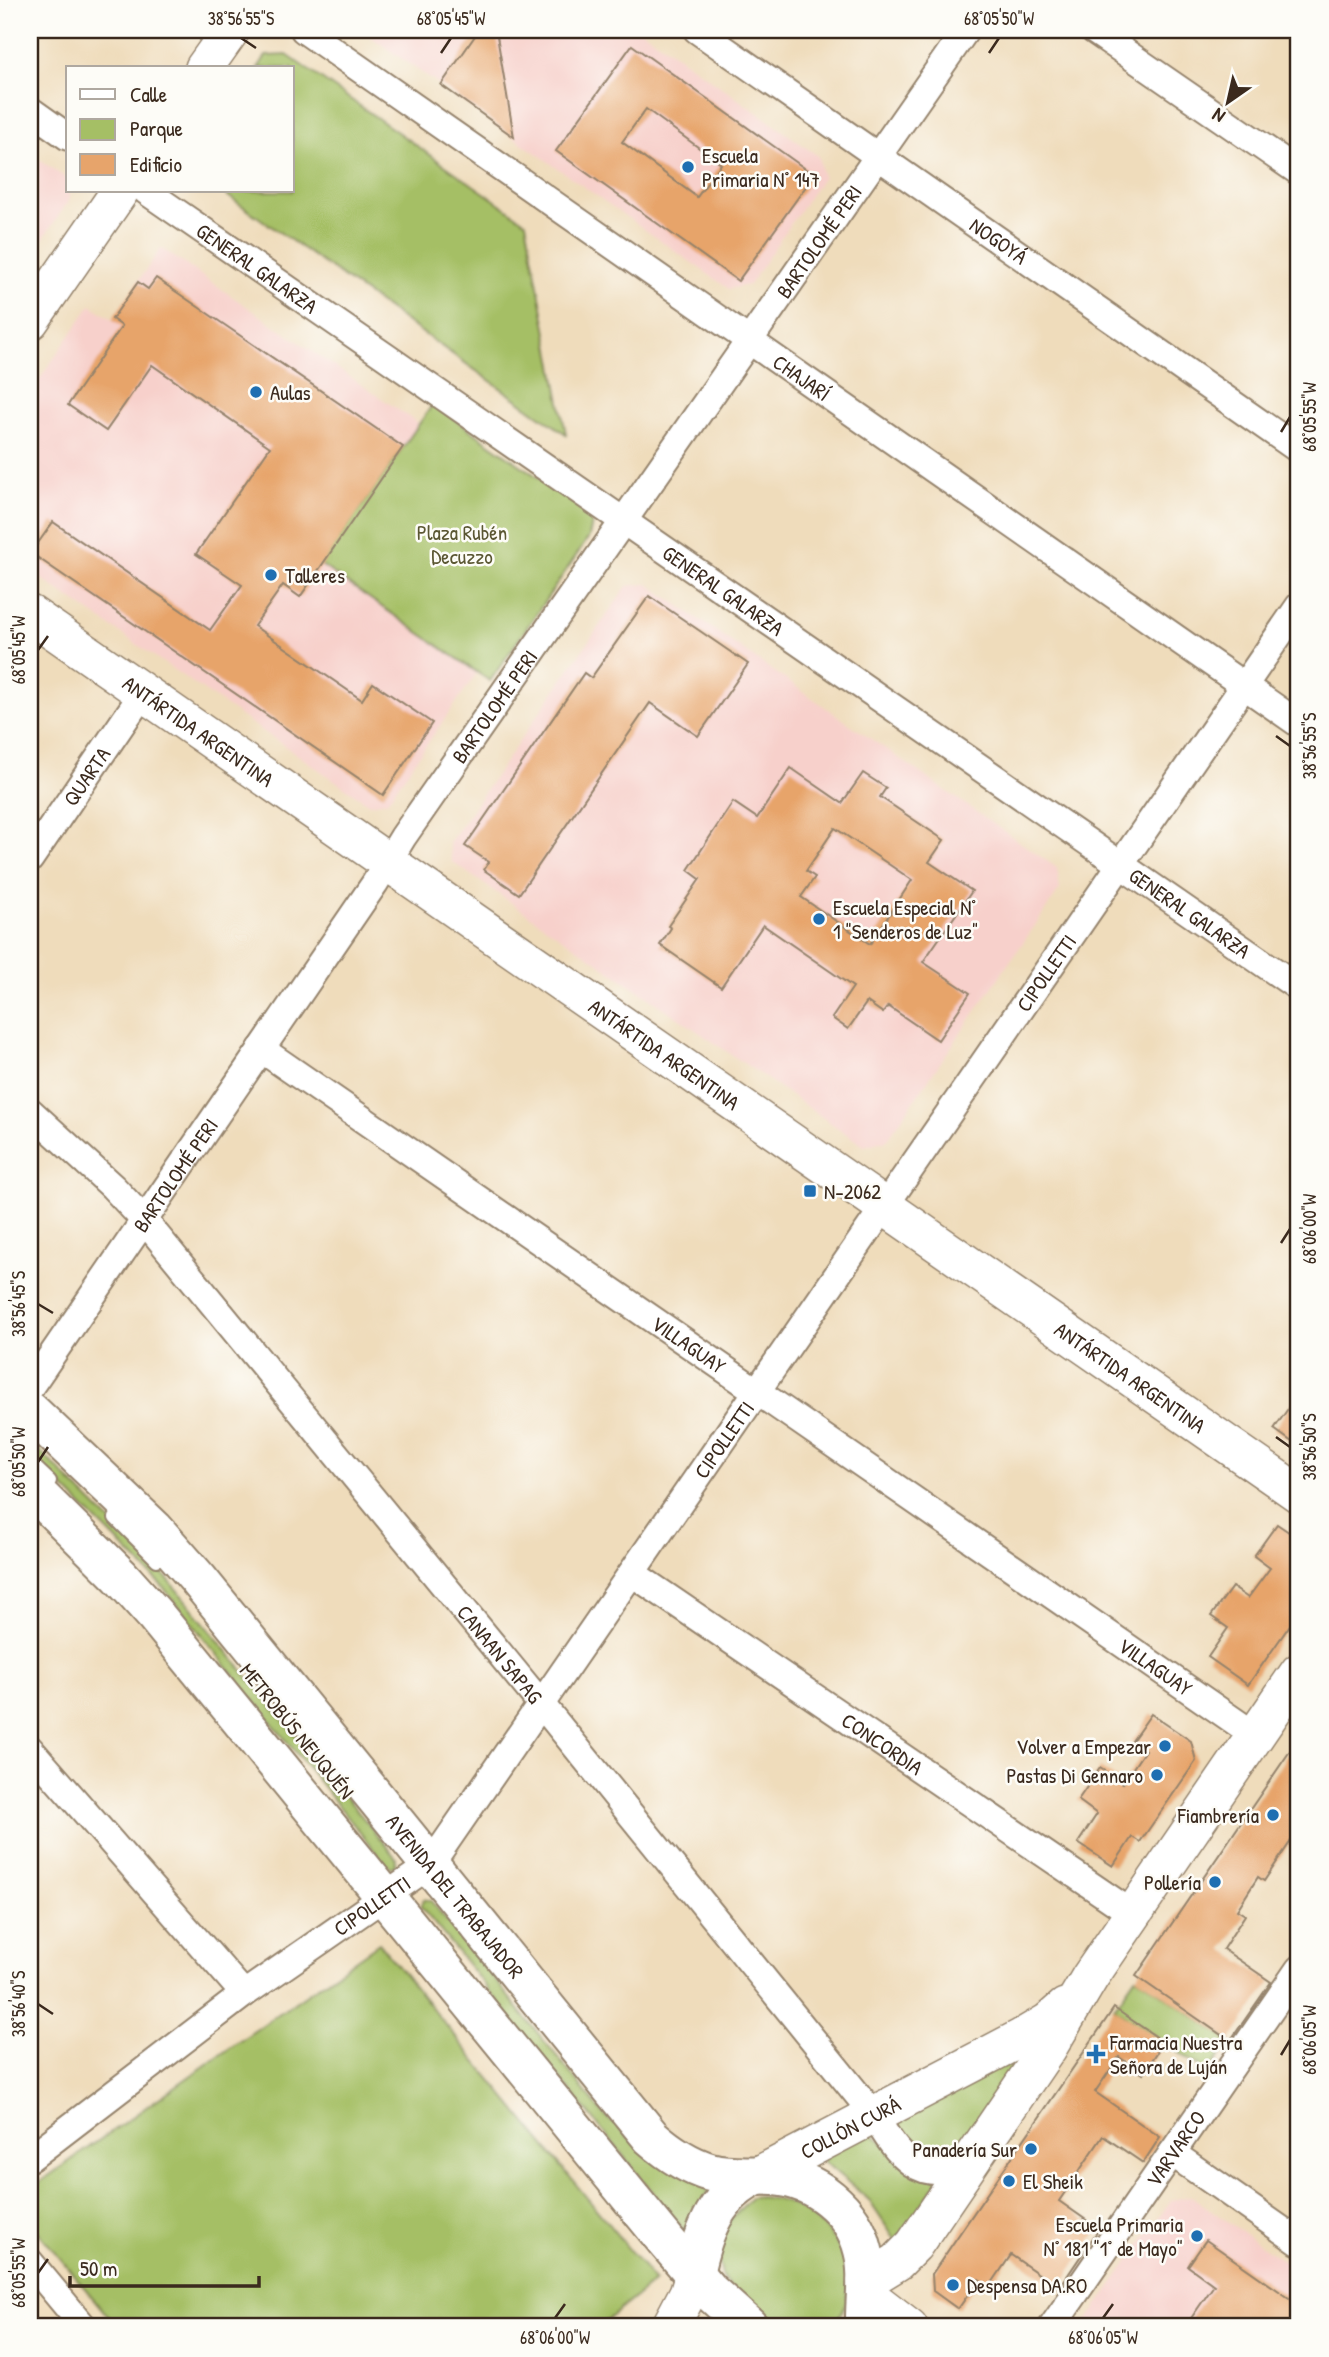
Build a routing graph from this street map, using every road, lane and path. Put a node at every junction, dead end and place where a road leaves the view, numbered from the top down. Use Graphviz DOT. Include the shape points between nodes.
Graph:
graph roads {
  1 [pos="231,30"];
  2 [pos="304,30"];
  3 [pos="697,30"];
  4 [pos="966,30"];
  5 [pos="1093,30"];
  6 [pos="205,66"];
  7 [pos="30,110"];
  8 [pos="66,136"];
  9 [pos="878,156"];
  10 [pos="1299,172"];
  11 [pos="119,192"];
  12 [pos="147,192"];
  13 [pos="30,321"];
  14 [pos="750,340"];
  15 [pos="1299,450"];
  16 [pos="624,521"];
  17 [pos="1299,606"];
  18 [pos="30,614"];
  19 [pos="1244,685"];
  20 [pos="144,693"];
  21 [pos="1299,724"];
  22 [pos="30,859"];
  23 [pos="387,862"];
  24 [pos="1121,865"];
  25 [pos="1299,988"];
  26 [pos="261,1049"];
  27 [pos="30,1111"];
  28 [pos="885,1207"];
  29 [pos="144,1220"];
  30 [pos="30,1387"];
  31 [pos="757,1392"];
  32 [pos="30,1410"];
  33 [pos="30,1462"];
  34 [pos="43,1487"];
  35 [pos="1299,1494"];
  36 [pos="109,1512"];
  37 [pos="632,1573"];
  38 [pos="170,1574"];
  39 [pos="1299,1674"];
  40 [pos="541,1704"];
  41 [pos="1256,1735"];
  42 [pos="30,1749"];
  43 [pos="407,1881"];
  44 [pos="1133,1914"];
  45 [pos="1299,1969"];
  46 [pos="1090,1977"];
  47 [pos="244,1994"];
  48 [pos="874,2115"];
  49 [pos="629,2131"];
  50 [pos="1172,2153"];
  51 [pos="30,2158"];
  52 [pos="970,2162"];
  53 [pos="698,2168"];
  54 [pos="759,2175"];
  55 [pos="646,2196"];
  56 [pos="666,2241"];
  57 [pos="1299,2242"];
  58 [pos="30,2262"];
  59 [pos="694,2274"];
  60 [pos="863,2313"];
  61 [pos="83,2327"];
  62 [pos="670,2327"];
  63 [pos="749,2327"];
  64 [pos="909,2327"];
  65 [pos="1052,2327"];
  1 -- 6 [label="main road"];
  2 -- 14 [label="street, CHAJARÍ"];
  3 -- 9 [label="street, NOGOYÁ"];
  4 -- 9 [label="street, BARTOLOMÉ PERI"];
  5 -- 10 [label="street"];
  7 -- 8 [label="street"];
  9 -- 14 [label="street, BARTOLOMÉ PERI"];
  9 -- 15 [label="street, NOGOYÁ"];
  11 -- 13 [label="main road"];
  12 -- 16 [label="street, GENERAL GALARZA"];
  14 -- 16 [label="street, BARTOLOMÉ PERI"];
  14 -- 19 [label="street, CHAJARÍ"];
  16 -- 23 [label="street, BARTOLOMÉ PERI"];
  16 -- 24 [label="street, GENERAL GALARZA"];
  17 -- 19 [label="street, CIPOLLETTI"];
  18 -- 20 [label="main road, ANTÁRTIDA ARGENTINA"];
  19 -- 21 [label="street, CHAJARÍ"];
  19 -- 24 [label="street, CIPOLLETTI"];
  20 -- 22 [label="street, QUARTA"];
  20 -- 23 [label="main road, ANTÁRTIDA ARGENTINA"];
  23 -- 26 [label="street, BARTOLOMÉ PERI"];
  23 -- 28 [label="main road, ANTÁRTIDA ARGENTINA"];
  24 -- 25 [label="street, GENERAL GALARZA"];
  24 -- 28 [label="street, CIPOLLETTI"];
  26 -- 29 [label="street, BARTOLOMÉ PERI"];
  26 -- 31 [label="street, VILLAGUAY"];
  27 -- 29 [label="street, CANAAN SAPAG"];
  28 -- 31 [label="street, CIPOLLETTI"];
  28 -- 35 [label="main road, ANTÁRTIDA ARGENTINA"];
  29 -- 30 [label="street, BARTOLOMÉ PERI"];
  29 -- 40 [label="street, CANAAN SAPAG"];
  31 -- 37 [label="street, CIPOLLETTI"];
  31 -- 41 [label="street, VILLAGUAY"];
  32 -- 43 [label="main road, AVENIDA DEL TRABAJADOR" via="176,1554"];
  33 -- 34 [label="lane"];
  34 -- 43 [label="main road, AVENIDA DEL TRABAJADOR" via="155,1615"];
  36 -- 38 [label="lane"];
  37 -- 40 [label="street, CIPOLLETTI"];
  37 -- 44 [label="street, CONCORDIA"];
  39 -- 41 [label="main road, COLLÓN CURÁ"];
  40 -- 43 [label="street, CIPOLLETTI"];
  40 -- 48 [label="street, CANAAN SAPAG"];
  41 -- 44 [label="main road, COLLÓN CURÁ"];
  42 -- 47 [label="street"];
  43 -- 47 [label="street, CIPOLLETTI"];
  43 -- 53 [label="main road, AVENIDA DEL TRABAJADOR" via="641,2126"];
  43 -- 56 [label="main road, AVENIDA DEL TRABAJADOR"];
  44 -- 46 [label="main road, COLLÓN CURÁ"];
  45 -- 50 [label="street, VARVARCO"];
  46 -- 48 [label="main road, COLLÓN CURÁ" via="1060,2012 1036,2030"];
  46 -- 52 [label="main road, COLLÓN CURÁ"];
  47 -- 51 [label="street, CIPOLLETTI"];
  48 -- 52 [label="street, CANAAN SAPAG" via="897,2152 918,2167 939,2172"];
  48 -- 54 [label="main road, COLLÓN CURÁ"];
  49 -- 53 [label="lane"];
  50 -- 57 [label="street"];
  50 -- 65 [label="street, VARVARCO"];
  52 -- 60 [label="main road, COLLÓN CURÁ"];
  53 -- 54 [label="main road, AVENIDA DEL TRABAJADOR" via="721,2175"];
  54 -- 59 [label="main road, COLLÓN CURÁ" via="736,2188 717,2207"];
  54 -- 60 [label="main road, AVENIDA DEL TRABAJADOR" via="797,2180 819,2191 851,2221 865,2257"];
  55 -- 56 [label="lane"];
  56 -- 59 [label="main road, AVENIDA DEL TRABAJADOR"];
  58 -- 61 [label="street"];
  59 -- 62 [label="main road, COLLÓN CURÁ"];
  59 -- 63 [label="main road, AVENIDA DEL TRABAJADOR"];
  60 -- 64 [label="main road"];
}
